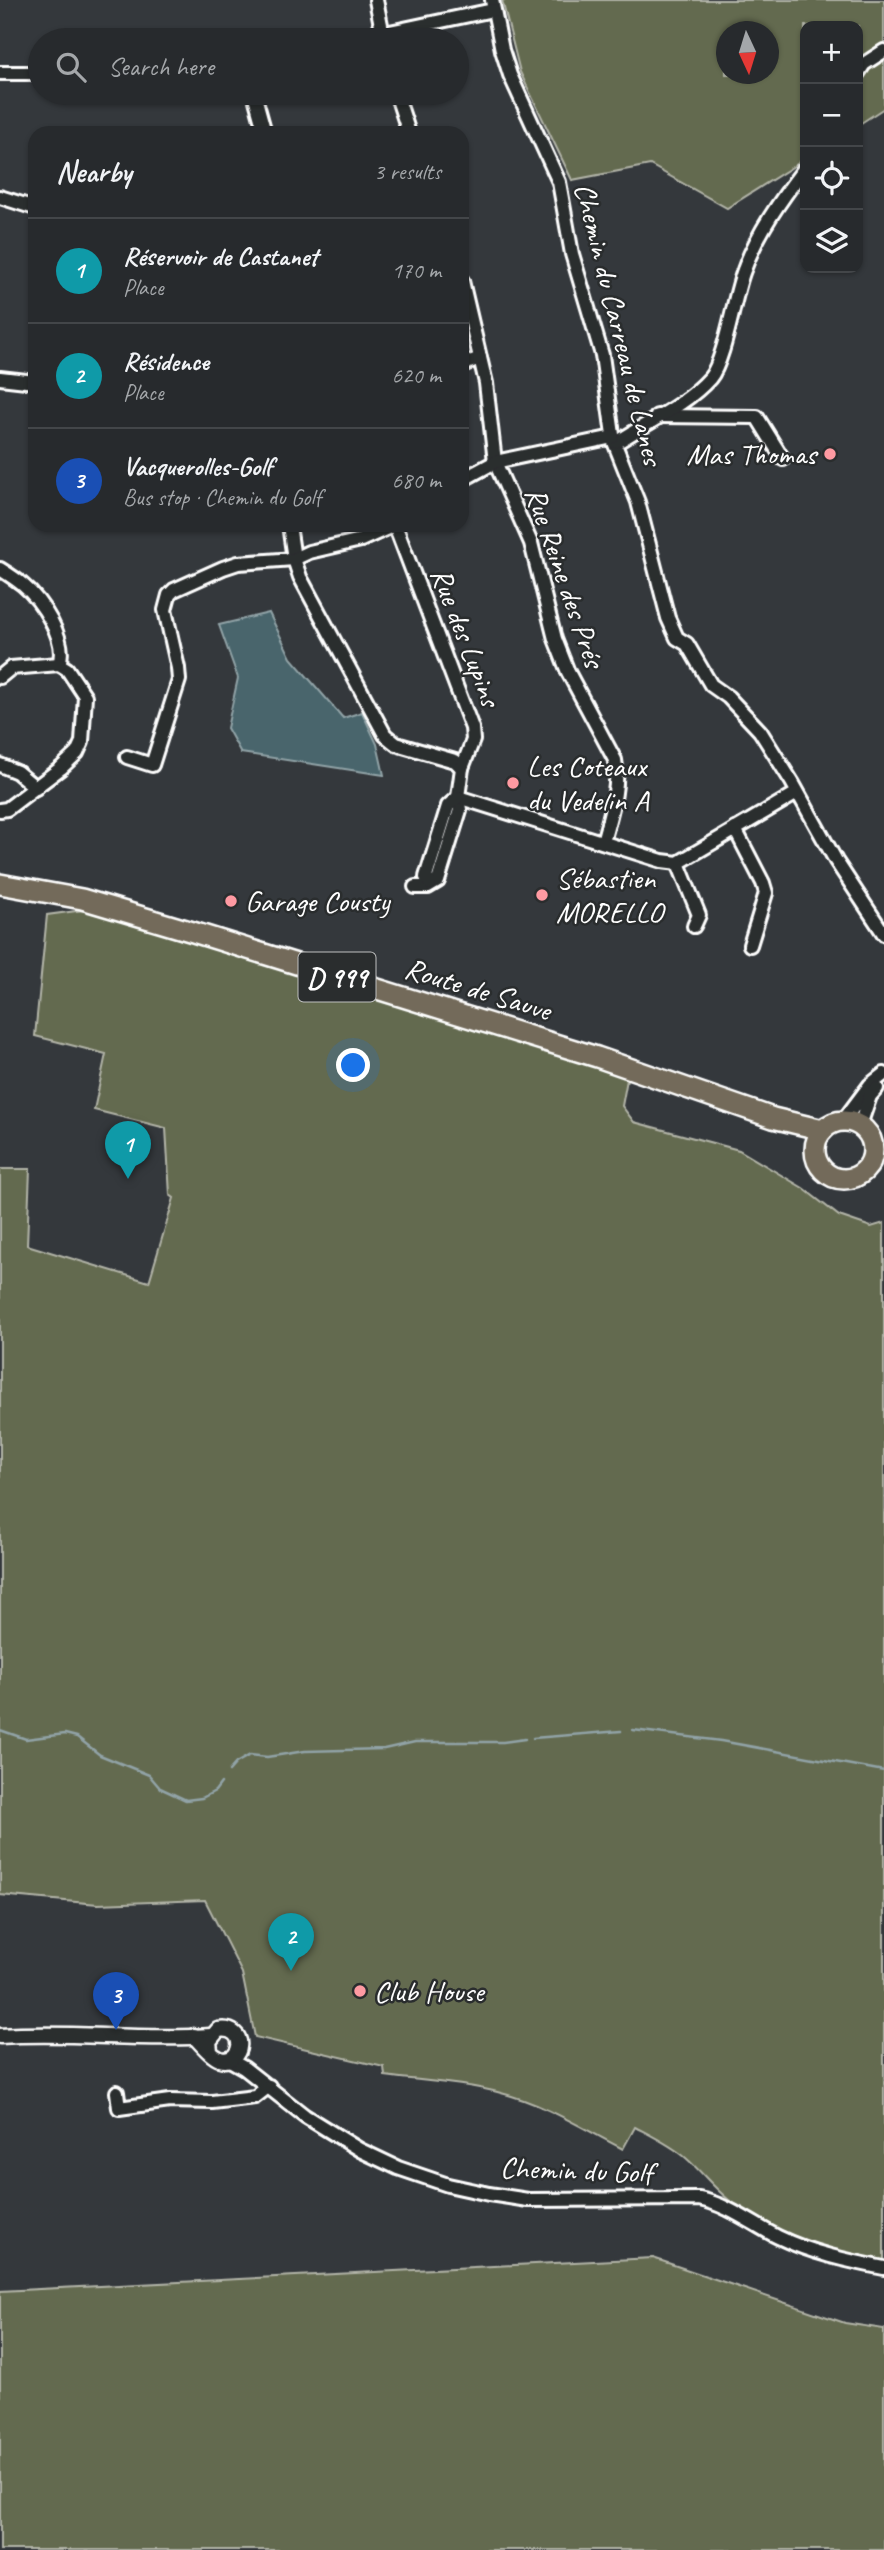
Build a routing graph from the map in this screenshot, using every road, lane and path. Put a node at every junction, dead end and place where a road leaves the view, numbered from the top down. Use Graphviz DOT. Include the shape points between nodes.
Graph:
graph roads {
  1 [pos="376,0"];
  2 [pos="492,5"];
  3 [pos="382,28"];
  4 [pos="414,28"];
  5 [pos="884,51"];
  6 [pos="863,66"];
  7 [pos="0,73"];
  8 [pos="28,73"];
  9 [pos="257,105"];
  10 [pos="400,105"];
  11 [pos="263,126"];
  12 [pos="407,126"];
  13 [pos="800,174"];
  14 [pos="0,197"];
  15 [pos="28,206"];
  16 [pos="469,312"];
  17 [pos="480,358"];
  18 [pos="469,362"];
  19 [pos="0,378"];
  20 [pos="28,382"];
  21 [pos="657,416"];
  22 [pos="614,439"];
  23 [pos="783,459"];
  24 [pos="495,462"];
  25 [pos="469,477"];
  26 [pos="290,532"];
  27 [pos="379,532"];
  28 [pos="398,532"];
  29 [pos="294,559"];
  30 [pos="0,569"];
  31 [pos="59,664"];
  32 [pos="0,677"];
  33 [pos="127,757"];
  34 [pos="0,765"];
  35 [pos="461,768"];
  36 [pos="36,788"];
  37 [pos="797,793"];
  38 [pos="458,797"];
  39 [pos="0,810"];
  40 [pos="735,829"];
  41 [pos="603,842"];
  42 [pos="678,863"];
  43 [pos="0,884"];
  44 [pos="415,887"];
  45 [pos="694,926"];
  46 [pos="884,934"];
  47 [pos="750,945"];
  48 [pos="884,1076"];
  49 [pos="852,1123"];
  50 [pos="819,1138"];
  51 [pos="877,1158"];
  52 [pos="0,2036"];
  53 [pos="211,2044"];
  54 [pos="233,2056"];
  55 [pos="269,2086"];
  56 [pos="117,2092"];
  57 [pos="884,2268"];
  1 -- 3 [label="street"];
  2 -- 4 [label="street"];
  2 -- 22 [label="street, Chemin du Carreau de Lanes" via="510,75 559,182 572,254 602,355"];
  5 -- 6 [label="street"];
  7 -- 8 [label="street"];
  9 -- 11 [label="street"];
  10 -- 12 [label="street"];
  13 -- 21 [label="street" via="752,248 711,377"];
  14 -- 15 [label="street"];
  16 -- 17 [label="street, Rue Reine des Prés"];
  17 -- 18 [label="street"];
  17 -- 24 [label="street, Rue Reine des Prés"];
  19 -- 20 [label="street"];
  21 -- 22 [label="street" via="621,440"];
  21 -- 23 [label="street" via="757,417"];
  22 -- 24 [label="street"];
  22 -- 37 [label="street, Chemin du Carreau de Lanes" via="638,502 677,638 687,644 711,685 760,731"];
  24 -- 25 [label="street"];
  24 -- 41 [label="street, Rue Reine des Prés" via="531,542 568,672 615,760 618,775"];
  26 -- 29 [label="street"];
  27 -- 29 [label="street"];
  28 -- 35 [label="street, Rue des Lupins" via="472,728 473,740"];
  29 -- 33 [label="street" via="223,568 169,595 165,610 179,680 152,765"];
  29 -- 35 [label="street" via="385,735 396,744 455,761"];
  30 -- 31 [label="street" via="25,586 49,616 62,648"];
  31 -- 32 [label="street" via="11,668"];
  31 -- 36 [label="street" via="85,696 82,742 76,753"];
  34 -- 36 [label="street"];
  35 -- 38 [label="street, Rue des Lupins"];
  36 -- 39 [label="street"];
  37 -- 40 [label="street"];
  37 -- 46 [label="street, Chemin du Carreau de Lanes"];
  38 -- 41 [label="street"];
  38 -- 44 [label="street, Rue des Lupins" via="460,810 438,881"];
  40 -- 42 [label="street"];
  40 -- 47 [label="street" via="766,893"];
  41 -- 42 [label="street"];
  42 -- 45 [label="street" via="699,915"];
  43 -- 50 [label="main road, Route de Sauve / D 999" via="82,899 597,1057"];
  48 -- 49 [label="street"];
  49 -- 50 [label="main road" via="836,1122"];
  49 -- 51 [label="main road" via="866,1130"];
  50 -- 51 [label="main road" via="819,1166 834,1178 854,1178"];
  52 -- 53 [label="street" via="194,2036"];
  53 -- 54 [label="street" via="217,2058"];
  53 -- 54 [label="street" via="218,2030 231,2031 239,2040"];
  54 -- 55 [label="street, Chemin du Golf"];
  55 -- 56 [label="street" via="255,2097 119,2108"];
  55 -- 57 [label="street, Chemin du Golf" via="305,2116 360,2150 448,2185 528,2200 699,2199 720,2204 779,2238 811,2250"];
}
